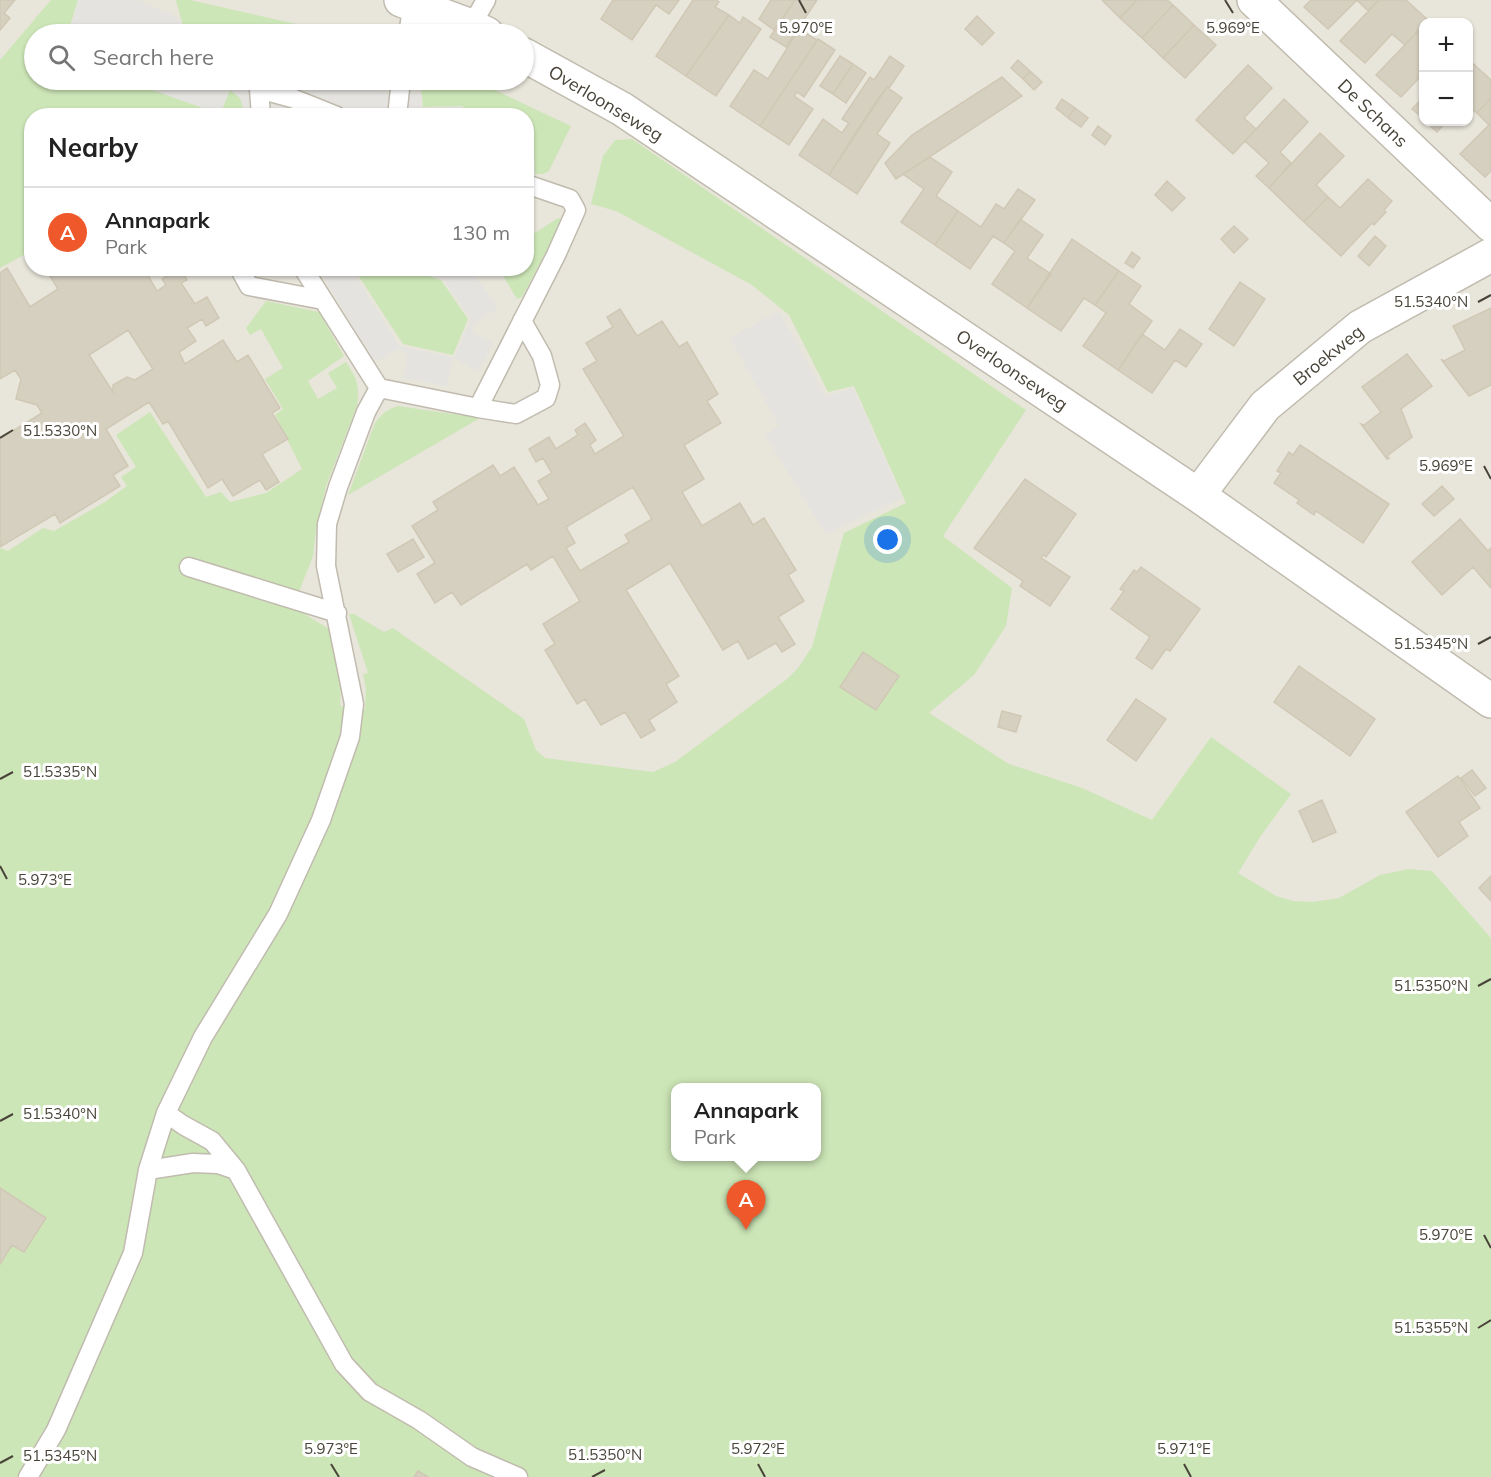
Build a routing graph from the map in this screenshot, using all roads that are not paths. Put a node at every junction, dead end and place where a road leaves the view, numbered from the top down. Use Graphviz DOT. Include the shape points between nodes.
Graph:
graph roads {
  1 [pos="1254,0"];
  2 [pos="407,13"];
  3 [pos="481,20"];
  4 [pos="534,61"];
  5 [pos="259,90"];
  6 [pos="263,90"];
  7 [pos="401,90"];
  8 [pos="260,108"];
  9 [pos="317,108"];
  10 [pos="399,108"];
  11 [pos="534,187"];
  12 [pos="1491,225"];
  13 [pos="1491,255"];
  14 [pos="243,276"];
  15 [pos="308,276"];
  16 [pos="323,300"];
  17 [pos="522,321"];
  18 [pos="379,388"];
  19 [pos="478,408"];
  20 [pos="1198,495"];
  21 [pos="189,567"];
  22 [pos="337,613"];
  23 [pos="1491,701"];
  24 [pos="166,1113"];
  25 [pos="148,1170"];
  26 [pos="236,1170"];
  27 [pos="28,1477"];
  28 [pos="518,1477"];
  1 -- 12 [label="street, De Schans"];
  2 -- 3 [label="street"];
  4 -- 20 [label="street, Overloonseweg" via="622,109"];
  5 -- 8 [label="lane"];
  6 -- 9 [label="lane"];
  7 -- 10 [label="lane"];
  11 -- 17 [label="lane" via="570,199 576,210"];
  13 -- 20 [label="street, Broekweg" via="1360,327 1265,406"];
  14 -- 16 [label="lane" via="249,286"];
  15 -- 16 [label="lane"];
  16 -- 18 [label="lane"];
  17 -- 19 [label="lane"];
  17 -- 19 [label="lane" via="542,356 550,385 546,398 516,414"];
  18 -- 19 [label="lane"];
  18 -- 22 [label="lane" via="366,412 327,524 326,566"];
  20 -- 23 [label="street, Overloonseweg"];
  21 -- 22 [label="lane"];
  22 -- 24 [label="lane" via="354,704 350,737 321,820 278,914 203,1037"];
  24 -- 25 [label="lane"];
  24 -- 26 [label="lane" via="212,1141"];
  25 -- 26 [label="lane" via="193,1163 218,1164"];
  25 -- 27 [label="lane" via="133,1253 56,1430"];
  26 -- 28 [label="lane" via="344,1364 370,1392 472,1457"];
}
